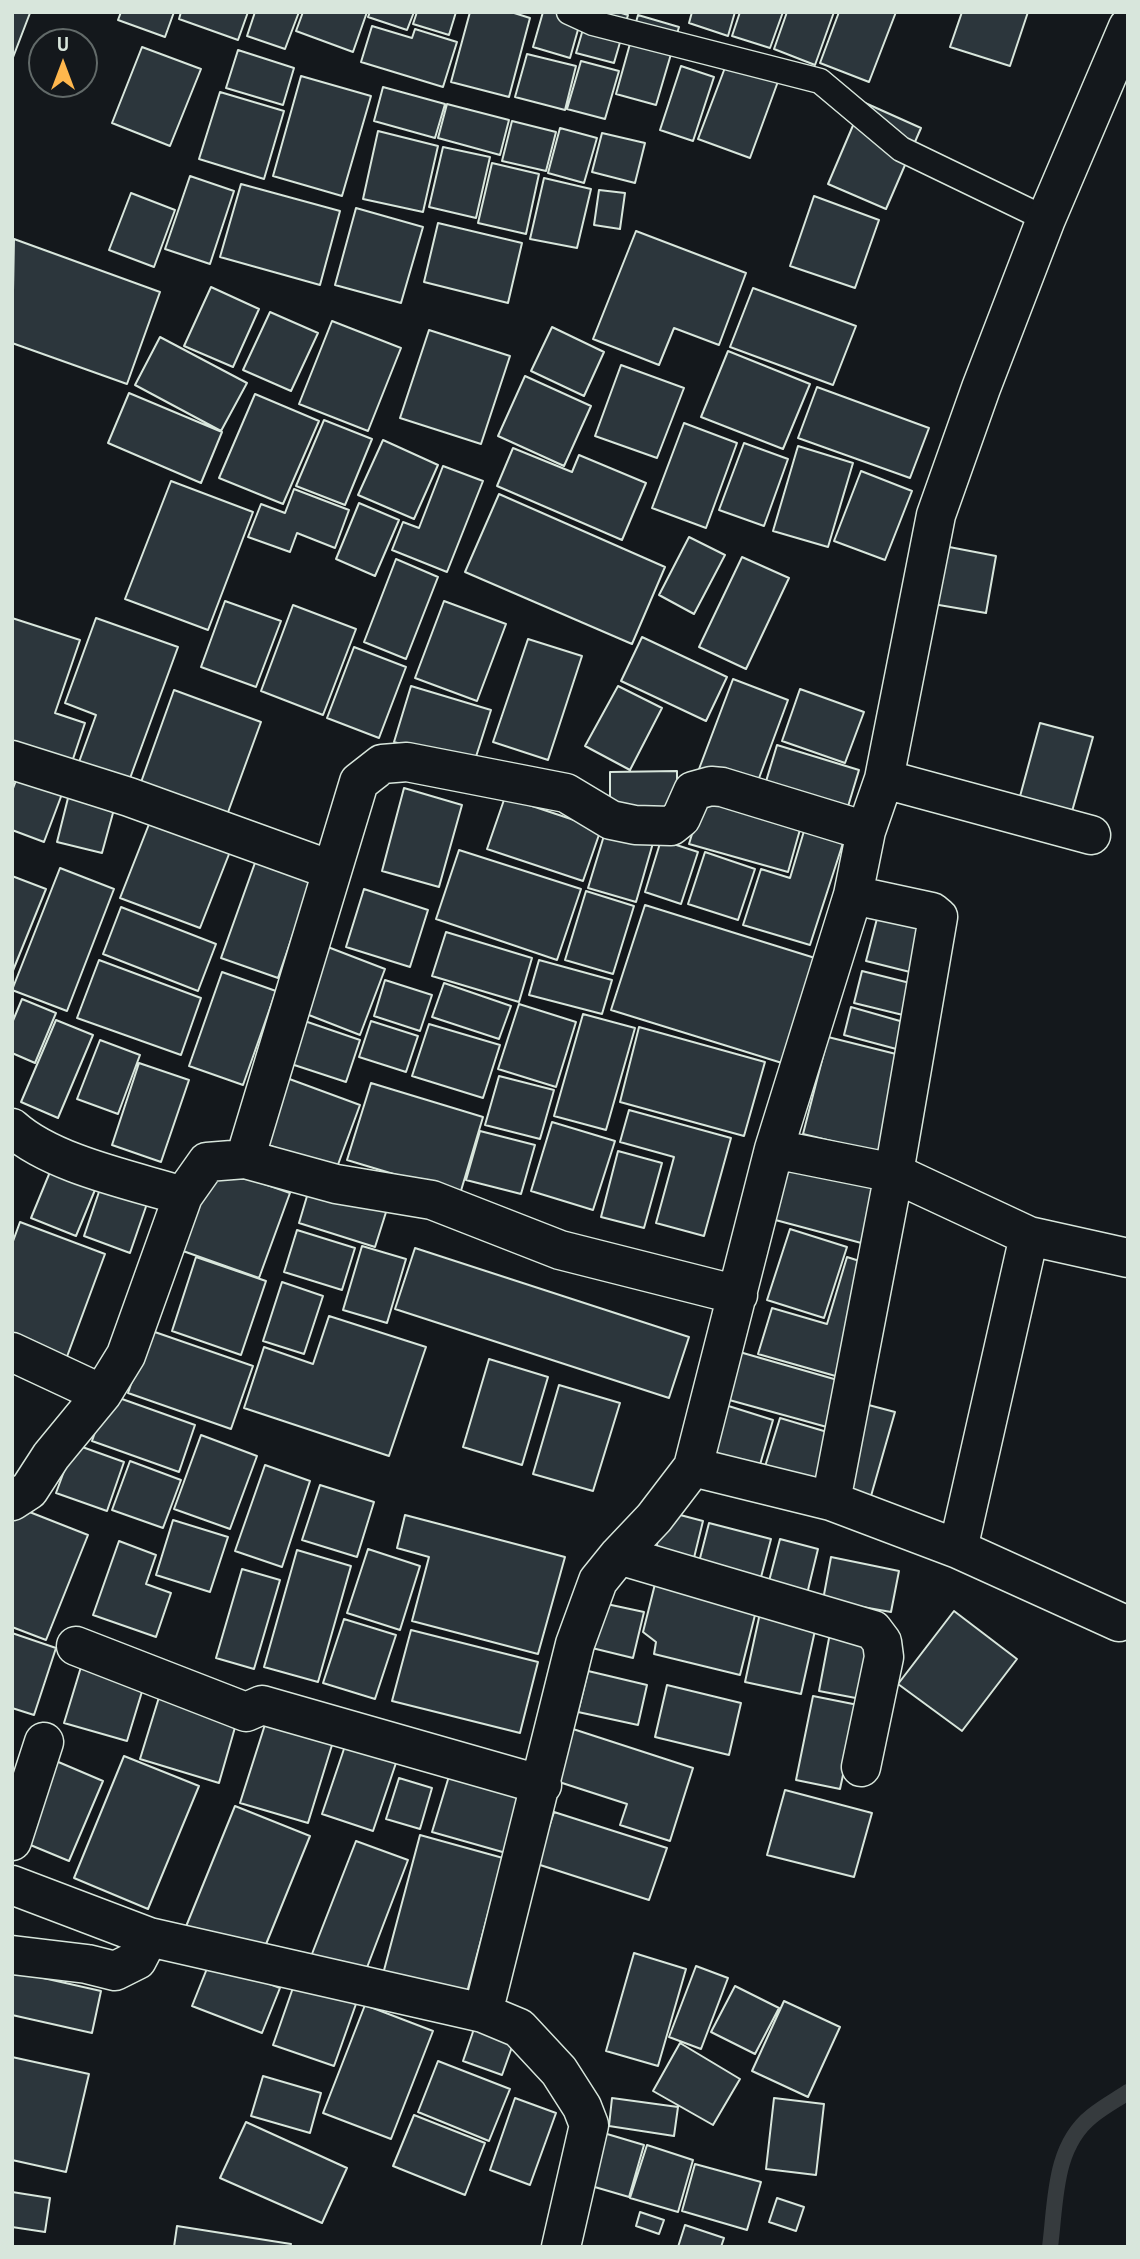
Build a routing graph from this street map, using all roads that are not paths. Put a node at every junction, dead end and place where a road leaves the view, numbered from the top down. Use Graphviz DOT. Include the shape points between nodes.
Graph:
graph roads {
  1 [pos="569,12"];
  2 [pos="1128,27"];
  3 [pos="1046,219"];
  4 [pos="12,760"];
  5 [pos="884,779"];
  6 [pos="866,831"];
  7 [pos="1091,835"];
  8 [pos="331,870"];
  9 [pos="853,895"];
  10 [pos="12,1128"];
  11 [pos="774,1149"];
  12 [pos="245,1159"];
  13 [pos="894,1173"];
  14 [pos="183,1196"];
  15 [pos="1029,1236"];
  16 [pos="1128,1258"];
  17 [pos="738,1295"];
  18 [pos="12,1352"];
  19 [pos="102,1394"];
  20 [pos="693,1467"];
  21 [pos="12,1501"];
  22 [pos="831,1501"];
  23 [pos="958,1549"];
  24 [pos="619,1555"];
  25 [pos="1119,1622"];
  26 [pos="76,1646"];
  27 [pos="44,1742"];
  28 [pos="861,1767"];
  29 [pos="542,1785"];
  30 [pos="12,1841"];
  31 [pos="12,1885"];
  32 [pos="149,1937"];
  33 [pos="12,1955"];
  34 [pos="484,2013"];
  35 [pos="561,2247"];
  1 -- 3 [label="lane" via="593,23 820,81 901,149"];
  2 -- 3 [label="street"];
  3 -- 5 [label="street" via="936,515"];
  4 -- 8 [label="street"];
  5 -- 6 [label="street"];
  5 -- 7 [label="street"];
  6 -- 8 [label="street" via="711,786 693,791 681,818 671,826 635,825 611,820 566,793 407,762 382,764 359,782"];
  6 -- 9 [label="street"];
  8 -- 12 [label="street"];
  9 -- 11 [label="street"];
  9 -- 13 [label="street" via="938,917"];
  10 -- 14 [label="street" via="71,1161"];
  11 -- 13 [label="street"];
  11 -- 17 [label="street"];
  12 -- 14 [label="street" via="207,1162"];
  12 -- 17 [label="street" via="336,1184 432,1200 560,1250"];
  13 -- 15 [label="street"];
  13 -- 22 [label="street"];
  14 -- 19 [label="street" via="126,1355"];
  15 -- 16 [label="street"];
  15 -- 23 [label="street"];
  17 -- 20 [label="street"];
  18 -- 19 [label="street"];
  19 -- 21 [label="street" via="29,1490"];
  20 -- 22 [label="street"];
  20 -- 24 [label="street"];
  22 -- 23 [label="street"];
  23 -- 25 [label="street"];
  24 -- 28 [label="street" via="873,1630 882,1642 884,1657"];
  24 -- 29 [label="street" via="598,1581 575,1644"];
  26 -- 29 [label="street" via="246,1713 262,1705"];
  27 -- 30 [label="street"];
  29 -- 34 [label="street"];
  31 -- 32 [label="street"];
  32 -- 33 [label="street" via="138,1960 115,1971"];
  32 -- 34 [label="street"];
  34 -- 35 [label="street" via="519,2028 559,2071 589,2125"];
}
